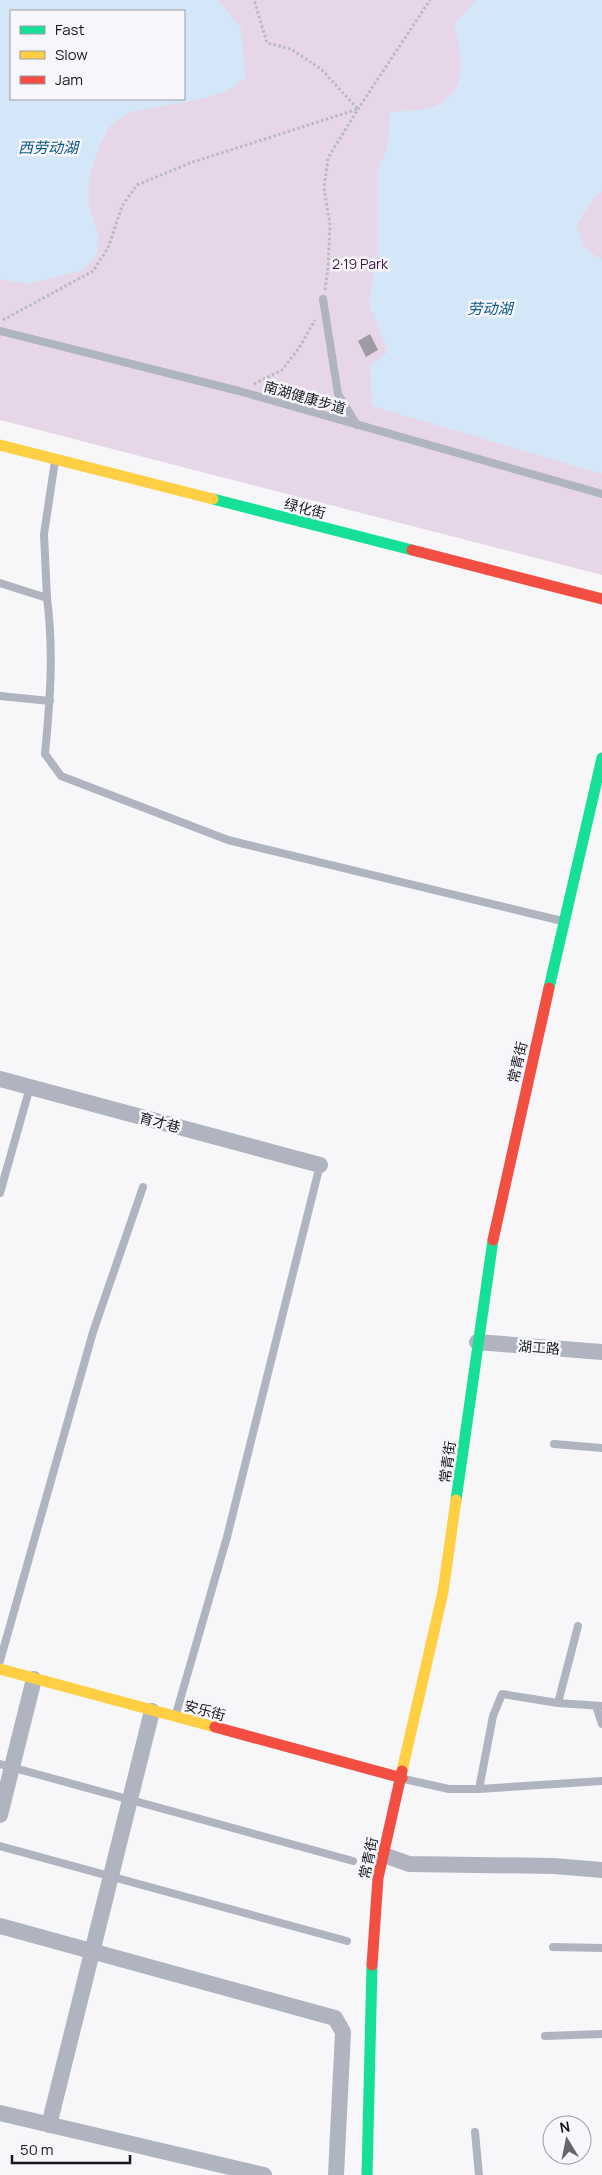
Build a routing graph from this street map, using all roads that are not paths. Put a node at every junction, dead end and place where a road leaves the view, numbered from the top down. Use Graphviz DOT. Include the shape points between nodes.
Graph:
graph roads {
  1 [pos="323,299"];
  2 [pos="0,331"];
  3 [pos="357,425"];
  4 [pos="0,446"];
  5 [pos="56,460"];
  6 [pos="602,494"];
  7 [pos="0,584"];
  8 [pos="47,598"];
  9 [pos="602,599"];
  10 [pos="0,696"];
  11 [pos="50,701"];
  12 [pos="602,758"];
  13 [pos="564,921"];
  14 [pos="0,1078"];
  15 [pos="30,1087"];
  16 [pos="320,1165"];
  17 [pos="143,1187"];
  18 [pos="0,1193"];
  19 [pos="477,1342"];
  20 [pos="602,1352"];
  21 [pos="554,1444"];
  22 [pos="602,1448"];
  23 [pos="578,1626"];
  24 [pos="0,1661"];
  25 [pos="0,1669"];
  26 [pos="34,1679"];
  27 [pos="558,1703"];
  28 [pos="599,1706"];
  29 [pos="152,1711"];
  30 [pos="175,1717"];
  31 [pos="602,1724"];
  32 [pos="6,1766"];
  33 [pos="402,1778"];
  34 [pos="602,1781"];
  35 [pos="479,1789"];
  36 [pos="130,1800"];
  37 [pos="0,1815"];
  38 [pos="0,1846"];
  39 [pos="384,1855"];
  40 [pos="353,1861"];
  41 [pos="602,1870"];
  42 [pos="111,1876"];
  43 [pos="0,1926"];
  44 [pos="347,1941"];
  45 [pos="553,1947"];
  46 [pos="602,1948"];
  47 [pos="92,1951"];
  48 [pos="602,2034"];
  49 [pos="546,2036"];
  50 [pos="0,2113"];
  51 [pos="49,2124"];
  52 [pos="475,2132"];
  53 [pos="264,2175"];
  54 [pos="336,2175"];
  55 [pos="367,2175"];
  56 [pos="479,2175"];
  1 -- 3 [label="lane" via="338,394"];
  2 -- 3 [label="lane, 南湖健康步道" via="239,391"];
  3 -- 6 [label="lane, 南湖健康步道"];
  4 -- 5 [label="street, 绿化街"];
  5 -- 8 [label="lane" via="44,534"];
  5 -- 9 [label="street, 绿化街"];
  7 -- 8 [label="lane"];
  8 -- 11 [label="lane" via="52,634"];
  10 -- 11 [label="lane"];
  11 -- 13 [label="lane" via="44,754 60,776 228,840"];
  12 -- 13 [label="street, 常青街"];
  13 -- 19 [label="street, 常青街" via="494,1231"];
  14 -- 15 [label="street, 育才巷"];
  15 -- 16 [label="street, 育才巷"];
  15 -- 18 [label="lane"];
  16 -- 30 [label="lane" via="226,1537"];
  17 -- 24 [label="lane" via="93,1332"];
  19 -- 20 [label="street, 湖工路"];
  19 -- 33 [label="street, 常青街" via="443,1592"];
  21 -- 22 [label="lane"];
  23 -- 27 [label="lane"];
  25 -- 26 [label="street, 安乐街"];
  26 -- 29 [label="street, 安乐街"];
  26 -- 32 [label="street"];
  27 -- 28 [label="lane"];
  27 -- 35 [label="lane" via="502,1694 493,1716"];
  28 -- 31 [label="lane"];
  29 -- 30 [label="street, 安乐街"];
  29 -- 36 [label="street"];
  30 -- 33 [label="street, 安乐街"];
  32 -- 36 [label="lane"];
  32 -- 37 [label="street"];
  33 -- 35 [label="lane" via="449,1789"];
  33 -- 39 [label="street, 常青街"];
  34 -- 35 [label="lane"];
  36 -- 40 [label="lane"];
  36 -- 42 [label="street"];
  38 -- 42 [label="lane"];
  39 -- 41 [label="street" via="409,1864 554,1866"];
  39 -- 55 [label="street, 常青街" via="378,1878 372,1955"];
  42 -- 44 [label="lane"];
  42 -- 47 [label="street"];
  43 -- 47 [label="street"];
  45 -- 46 [label="lane"];
  47 -- 51 [label="street"];
  47 -- 54 [label="street" via="335,2018 343,2032"];
  48 -- 49 [label="lane"];
  50 -- 51 [label="street"];
  51 -- 53 [label="street"];
  52 -- 56 [label="lane"];
}
